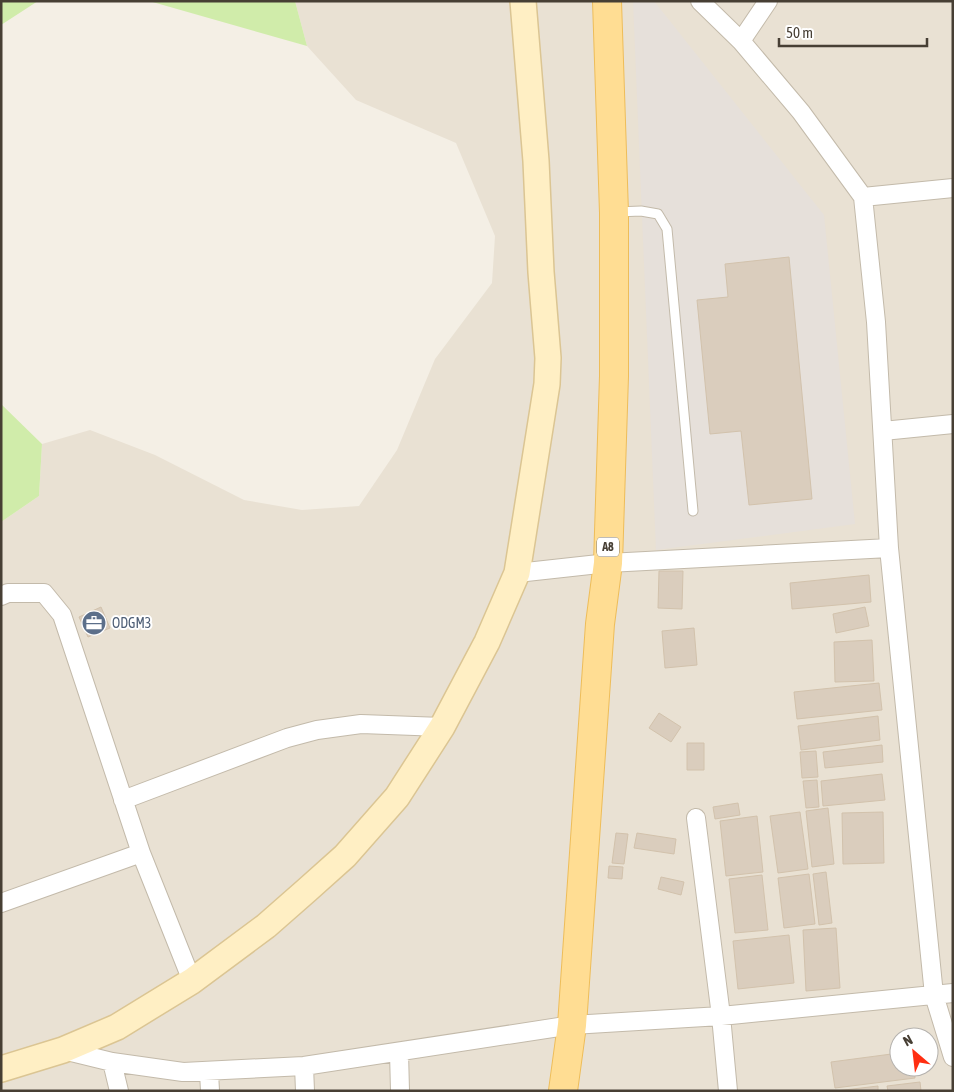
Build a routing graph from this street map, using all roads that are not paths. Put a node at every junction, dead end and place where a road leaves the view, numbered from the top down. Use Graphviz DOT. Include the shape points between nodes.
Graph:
graph roads {
  1 [pos="523,1"];
  2 [pos="607,1"];
  3 [pos="700,1"];
  4 [pos="768,1"];
  5 [pos="740,41"];
  6 [pos="953,188"];
  7 [pos="863,197"];
  8 [pos="614,213"];
  9 [pos="953,424"];
  10 [pos="883,431"];
  11 [pos="692,511"];
  12 [pos="889,548"];
  13 [pos="608,563"];
  14 [pos="517,573"];
  15 [pos="1,596"];
  16 [pos="442,727"];
  17 [pos="123,800"];
  18 [pos="696,818"];
  19 [pos="141,853"];
  20 [pos="1,903"];
  21 [pos="192,981"];
  22 [pos="953,993"];
  23 [pos="934,995"];
  24 [pos="721,1016"];
  25 [pos="572,1025"];
  26 [pos="63,1050"];
  27 [pos="399,1052"];
  28 [pos="953,1056"];
  29 [pos="112,1062"];
  30 [pos="304,1066"];
  31 [pos="1,1069"];
  32 [pos="209,1072"];
  33 [pos="119,1091"];
  34 [pos="210,1091"];
  35 [pos="305,1091"];
  36 [pos="400,1091"];
  37 [pos="563,1091"];
  38 [pos="728,1091"];
  1 -- 14 [label="street" via="548,358 547,384"];
  2 -- 8 [label="main road, A8"];
  3 -- 5 [label="street"];
  4 -- 5 [label="street"];
  5 -- 7 [label="street" via="801,112"];
  6 -- 7 [label="street"];
  7 -- 10 [label="street"];
  8 -- 11 [label="lane" via="641,211 658,214 668,229"];
  8 -- 13 [label="main road, A8" via="614,376"];
  9 -- 10 [label="street"];
  10 -- 12 [label="street"];
  12 -- 13 [label="street"];
  12 -- 23 [label="street"];
  13 -- 14 [label="street"];
  13 -- 25 [label="main road, A8" via="600,624"];
  14 -- 16 [label="street" via="487,642"];
  15 -- 17 [label="street" via="8,593 44,594 62,615"];
  16 -- 17 [label="street" via="361,724 317,730 287,738"];
  16 -- 21 [label="street" via="397,797 344,856 266,926"];
  17 -- 19 [label="street"];
  18 -- 24 [label="street"];
  19 -- 20 [label="street"];
  19 -- 21 [label="street"];
  21 -- 26 [label="street" via="118,1027"];
  22 -- 23 [label="street"];
  23 -- 24 [label="street"];
  23 -- 28 [label="street"];
  24 -- 25 [label="street"];
  24 -- 38 [label="street"];
  25 -- 27 [label="street"];
  25 -- 37 [label="main road, A8"];
  26 -- 29 [label="street"];
  26 -- 31 [label="street"];
  27 -- 30 [label="street"];
  27 -- 36 [label="street"];
  29 -- 32 [label="street" via="183,1072"];
  29 -- 33 [label="street"];
  30 -- 32 [label="street"];
  30 -- 35 [label="street"];
  32 -- 34 [label="street"];
}
